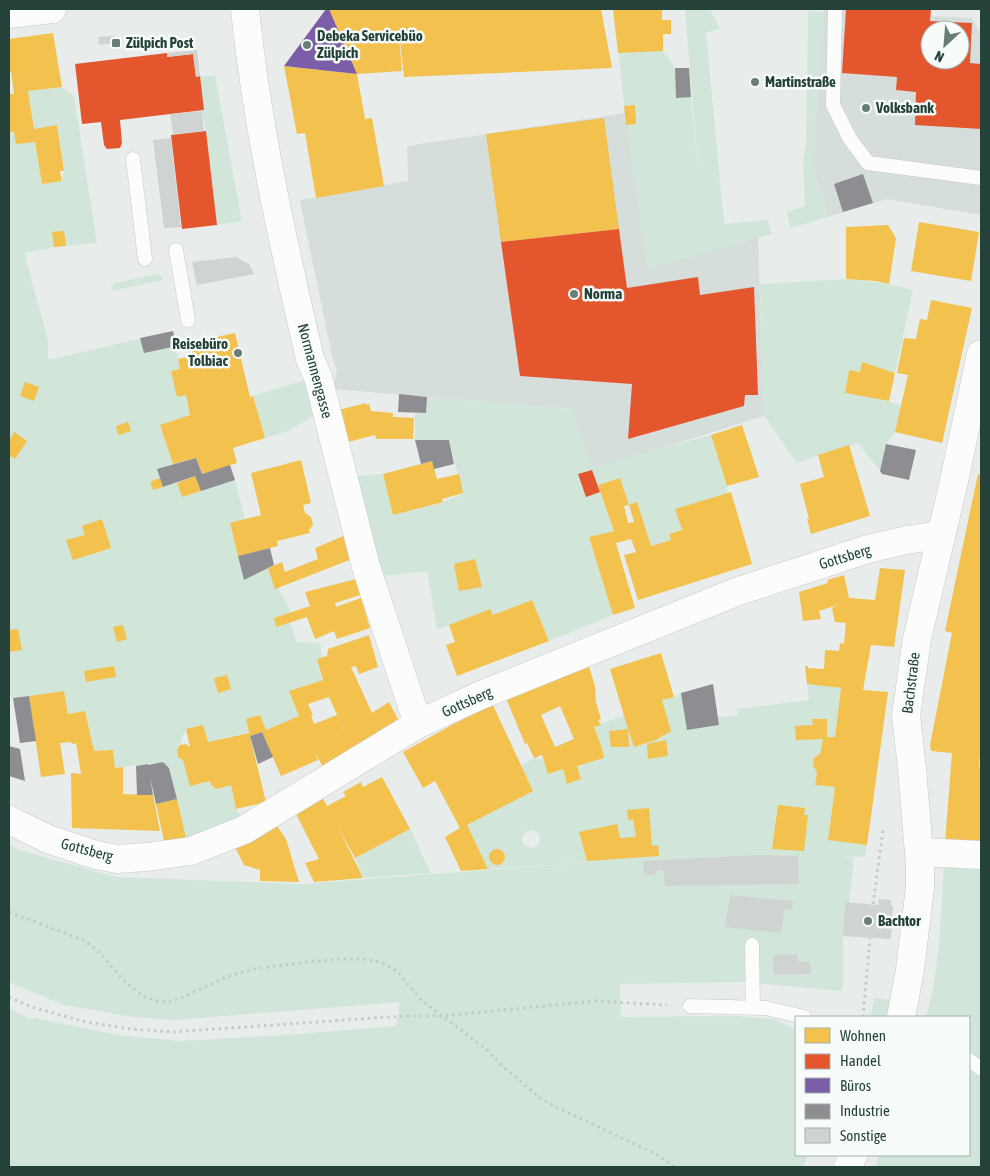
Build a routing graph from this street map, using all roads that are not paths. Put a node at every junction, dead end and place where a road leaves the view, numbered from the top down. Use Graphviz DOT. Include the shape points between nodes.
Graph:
graph roads {
  1 [pos="52,9"];
  2 [pos="245,9"];
  3 [pos="835,9"];
  4 [pos="9,14"];
  5 [pos="133,159"];
  6 [pos="981,178"];
  7 [pos="176,250"];
  8 [pos="145,259"];
  9 [pos="188,320"];
  10 [pos="981,354"];
  11 [pos="942,535"];
  12 [pos="418,724"];
  13 [pos="9,820"];
  14 [pos="919,852"];
  15 [pos="981,855"];
  16 [pos="752,945"];
  17 [pos="690,1006"];
  18 [pos="753,1008"];
  19 [pos="800,1016"];
  20 [pos="902,1016"];
  21 [pos="970,1061"];
  22 [pos="981,1069"];
  1 -- 4 [label="street"];
  2 -- 12 [label="street, Normannengasse" via="278,218 310,358 318,377 366,567"];
  3 -- 6 [label="lane" via="833,105 850,139 868,163"];
  5 -- 8 [label="lane"];
  7 -- 9 [label="lane"];
  10 -- 11 [label="street, Bachstraße"];
  11 -- 12 [label="street, Gottsberg" via="868,549 736,592 480,695"];
  11 -- 14 [label="street, Bachstraße" via="917,639 906,715"];
  12 -- 13 [label="street, Gottsberg" via="244,830 191,851 147,857 96,855 48,839"];
  14 -- 15 [label="street"];
  14 -- 20 [label="street, Bachstraße" via="919,903"];
  16 -- 18 [label="lane"];
  17 -- 18 [label="lane"];
  18 -- 19 [label="lane"];
  21 -- 22 [label="lane"];
}
